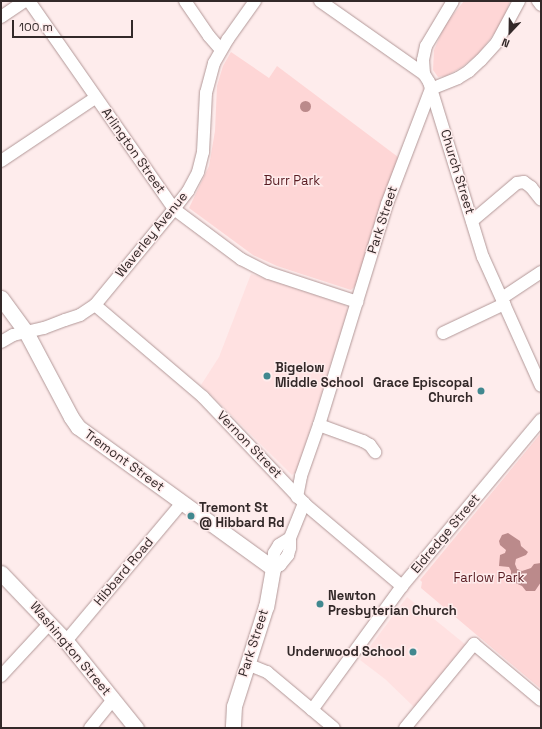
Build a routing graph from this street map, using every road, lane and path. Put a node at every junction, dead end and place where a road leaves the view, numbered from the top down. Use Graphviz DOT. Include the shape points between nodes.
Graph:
graph roads {
  1 [pos="24,1"];
  2 [pos="29,1"];
  3 [pos="185,1"];
  4 [pos="255,1"];
  5 [pos="320,1"];
  6 [pos="453,1"];
  7 [pos="519,1"];
  8 [pos="538,1"];
  9 [pos="541,5"];
  10 [pos="1,17"];
  11 [pos="221,50"];
  12 [pos="424,74"];
  13 [pos="431,89"];
  14 [pos="95,98"];
  15 [pos="1,161"];
  16 [pos="541,200"];
  17 [pos="174,209"];
  18 [pos="472,221"];
  19 [pos="541,272"];
  20 [pos="1,298"];
  21 [pos="503,301"];
  22 [pos="357,302"];
  23 [pos="95,305"];
  24 [pos="26,332"];
  25 [pos="443,333"];
  26 [pos="1,342"];
  27 [pos="541,386"];
  28 [pos="541,420"];
  29 [pos="319,426"];
  30 [pos="375,452"];
  31 [pos="301,476"];
  32 [pos="281,479"];
  33 [pos="301,500"];
  34 [pos="182,503"];
  35 [pos="273,568"];
  36 [pos="1,573"];
  37 [pos="402,586"];
  38 [pos="50,623"];
  39 [pos="66,641"];
  40 [pos="247,664"];
  41 [pos="1,676"];
  42 [pos="113,700"];
  43 [pos="541,700"];
  44 [pos="312,710"];
  45 [pos="232,725"];
  46 [pos="90,728"];
  47 [pos="136,728"];
  48 [pos="334,728"];
  49 [pos="405,728"];
  1 -- 10 [label="street"];
  2 -- 14 [label="street, Arlington Street"];
  3 -- 11 [label="street"];
  4 -- 11 [label="street, Waverley Avenue"];
  5 -- 12 [label="street, Church Street"];
  6 -- 12 [label="street" via="426,46"];
  7 -- 13 [label="street" via="496,42 481,60 458,78"];
  8 -- 9 [label="street"];
  11 -- 17 [label="street, Waverley Avenue" via="214,63 206,93 203,152 198,172"];
  12 -- 13 [label="street, Church Street"];
  13 -- 18 [label="street, Church Street"];
  13 -- 22 [label="street, Park Street" via="387,204"];
  14 -- 15 [label="street"];
  14 -- 17 [label="street, Arlington Street"];
  16 -- 18 [label="street" via="524,182 517,183"];
  17 -- 22 [label="street, Arlington Street" via="255,266"];
  17 -- 23 [label="street, Waverley Avenue"];
  18 -- 21 [label="street, Church Street" via="483,257"];
  19 -- 21 [label="street"];
  20 -- 24 [label="main road, Tremont Street"];
  21 -- 25 [label="street"];
  21 -- 27 [label="street, Church Street"];
  22 -- 29 [label="street, Park Street"];
  23 -- 24 [label="street, Waverley Avenue" via="80,315"];
  23 -- 32 [label="street, Vernon Street" via="203,397"];
  24 -- 26 [label="street, Waverley Avenue"];
  24 -- 34 [label="main road, Tremont Street" via="78,427"];
  28 -- 37 [label="street, Eldredge Street"];
  29 -- 30 [label="street" via="363,441"];
  29 -- 31 [label="street, Park Street"];
  31 -- 32 [label="street"];
  31 -- 33 [label="street, Park Street"];
  32 -- 33 [label="street, Vernon Street"];
  33 -- 35 [label="street, Park Street" via="290,538 279,545 273,555"];
  33 -- 37 [label="street, Vernon Street"];
  34 -- 35 [label="main road, Tremont Street"];
  34 -- 39 [label="street, Hibbard Road"];
  35 -- 40 [label="main road, Park Street" via="266,606"];
  36 -- 38 [label="main road, Washington Street"];
  37 -- 44 [label="street, Eldredge Street"];
  38 -- 39 [label="main road, Washington Street"];
  38 -- 41 [label="street"];
  39 -- 42 [label="main road, Washington Street"];
  40 -- 44 [label="street" via="267,672"];
  40 -- 45 [label="main road, Park Street"];
  42 -- 46 [label="street"];
  42 -- 47 [label="main road, Washington Street"];
  43 -- 49 [label="street" via="474,644"];
  44 -- 48 [label="street"];
}
